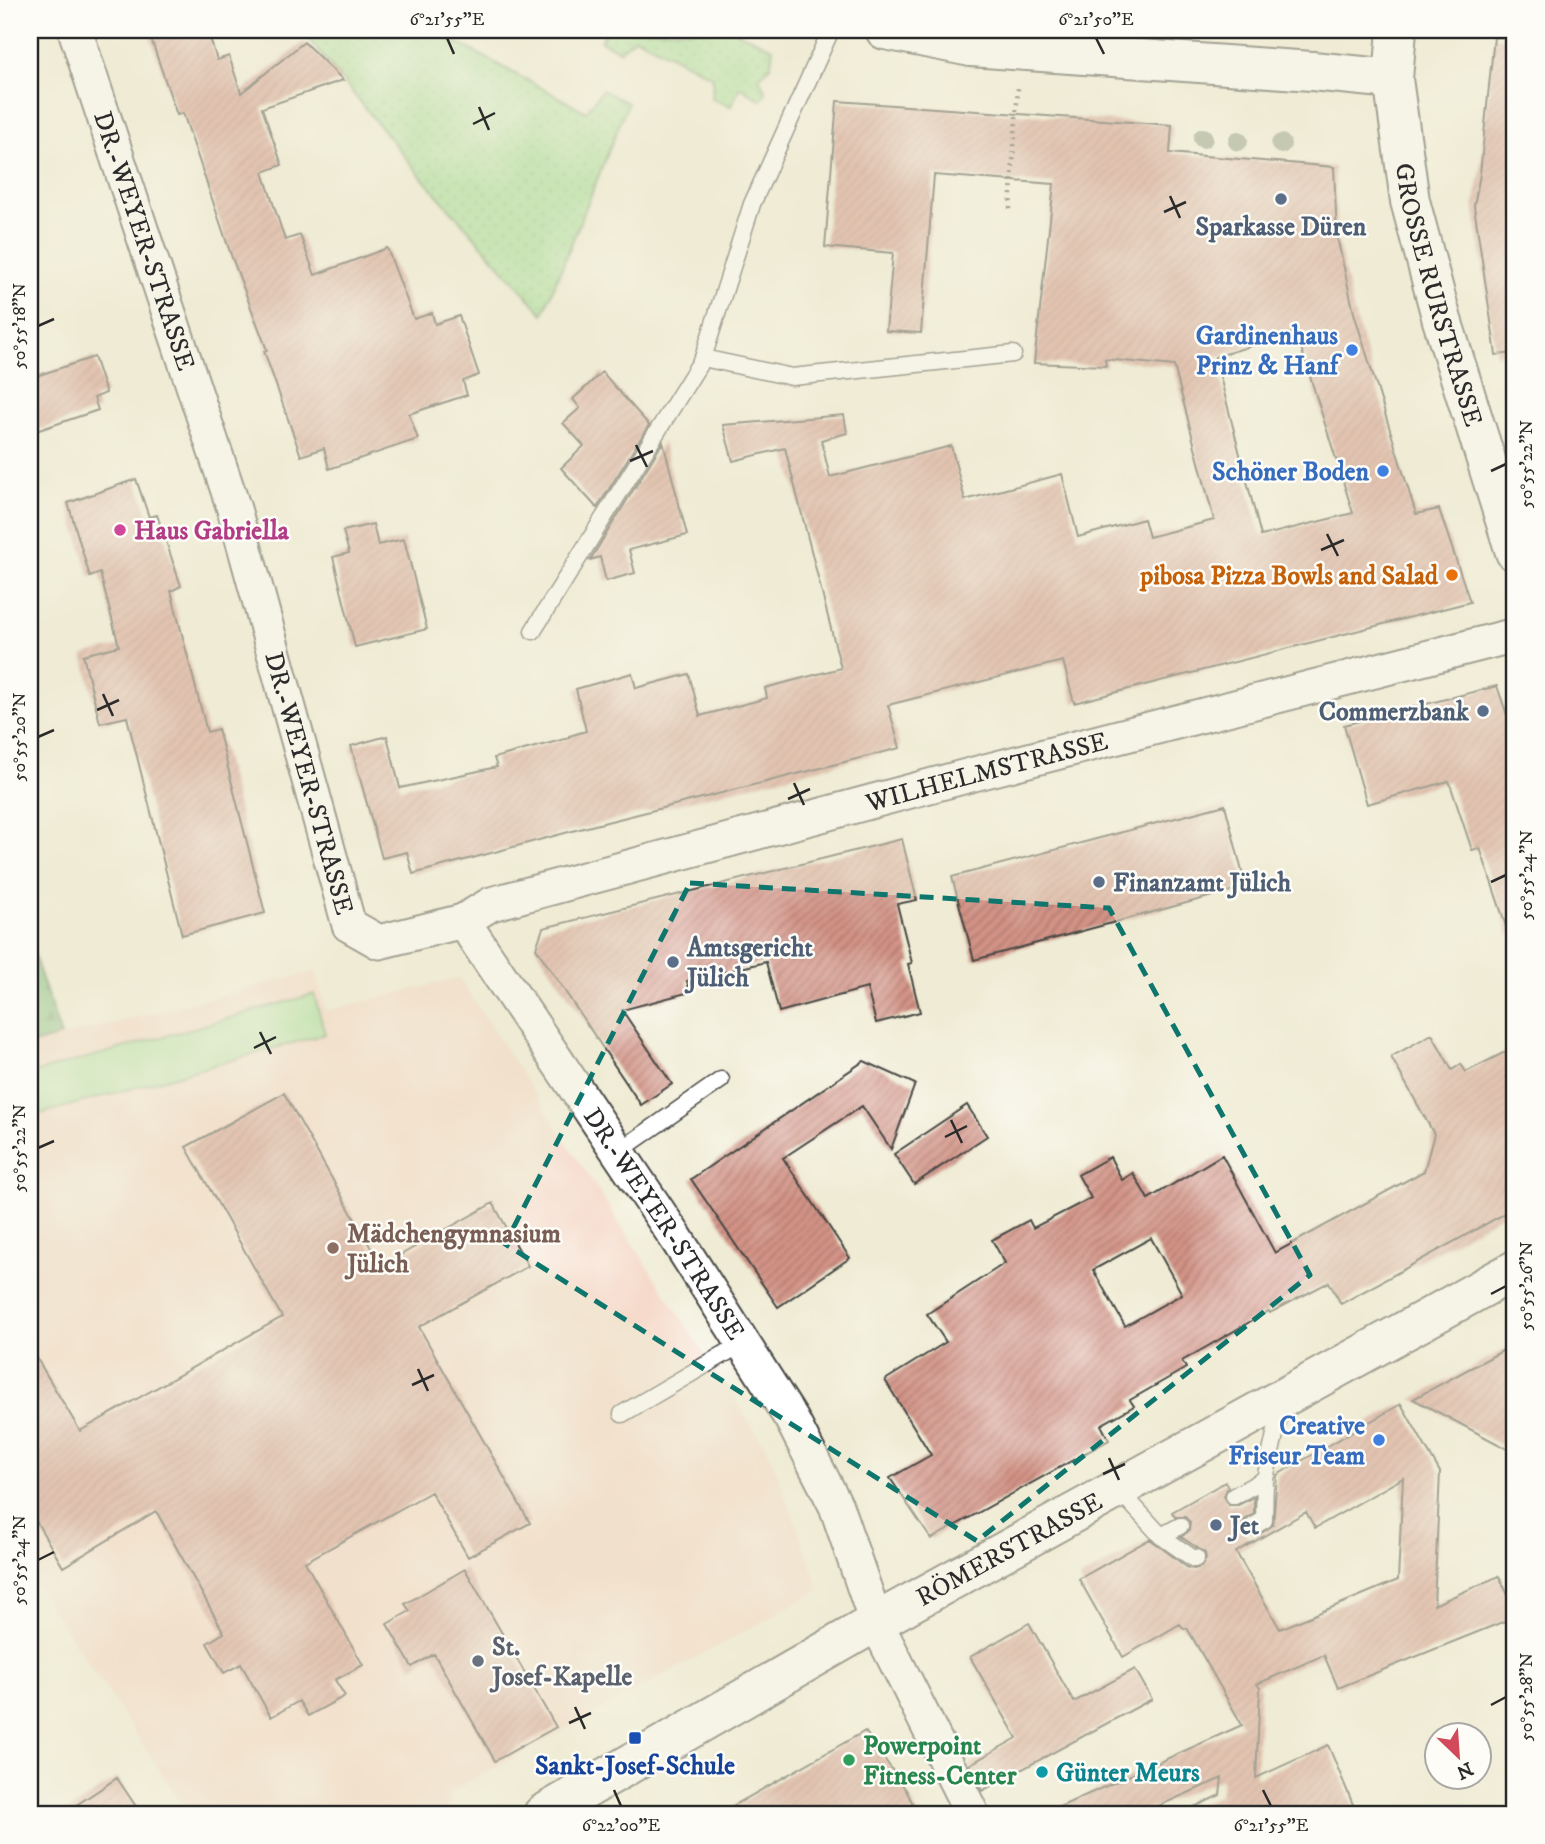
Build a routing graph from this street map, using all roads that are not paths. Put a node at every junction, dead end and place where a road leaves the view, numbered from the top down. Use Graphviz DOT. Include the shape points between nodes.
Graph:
graph roads {
  1 [pos="75,30"];
  2 [pos="831,30"];
  3 [pos="885,30"];
  4 [pos="1396,30"];
  5 [pos="1393,79"];
  6 [pos="1013,354"];
  7 [pos="703,358"];
  8 [pos="1515,552"];
  9 [pos="533,631"];
  10 [pos="1515,635"];
  11 [pos="463,921"];
  12 [pos="721,1080"];
  13 [pos="618,1152"];
  14 [pos="1515,1270"];
  15 [pos="1515,1292"];
  16 [pos="1460,1301"];
  17 [pos="743,1343"];
  18 [pos="1283,1399"];
  19 [pos="622,1414"];
  20 [pos="1265,1479"];
  21 [pos="1118,1489"];
  22 [pos="1234,1496"];
  23 [pos="1180,1526"];
  24 [pos="1252,1527"];
  25 [pos="1160,1536"];
  26 [pos="1196,1558"];
  27 [pos="876,1622"];
  28 [pos="543,1814"];
  29 [pos="972,1814"];
  1 -- 11 [label="street, DR.-WEYER-STRASSE" via="234,509 349,925 379,942"];
  2 -- 7 [label="lane" via="752,204"];
  3 -- 5 [label="main road" via="971,47"];
  4 -- 5 [label="main road, GROSSE RURSTRASSE"];
  5 -- 8 [label="main road, GROSSE RURSTRASSE" via="1416,228"];
  6 -- 7 [label="lane" via="792,377"];
  7 -- 9 [label="lane"];
  10 -- 11 [label="street, WILHELMSTRASSE" via="491,904"];
  11 -- 13 [label="street, DR.-WEYER-STRASSE"];
  12 -- 13 [label="lane"];
  13 -- 17 [label="street, DR.-WEYER-STRASSE"];
  14 -- 16 [label="main road, RÖMERSTRASSE"];
  15 -- 16 [label="main road"];
  16 -- 18 [label="main road, RÖMERSTRASSE"];
  17 -- 19 [label="lane"];
  17 -- 27 [label="street, DR.-WEYER-STRASSE" via="792,1420 836,1506"];
  18 -- 20 [label="lane"];
  18 -- 21 [label="main road, RÖMERSTRASSE"];
  20 -- 22 [label="lane"];
  20 -- 24 [label="lane" via="1264,1520"];
  21 -- 25 [label="lane"];
  21 -- 27 [label="main road, RÖMERSTRASSE"];
  23 -- 25 [label="lane"];
  25 -- 26 [label="lane"];
  27 -- 28 [label="main road, RÖMERSTRASSE"];
  27 -- 29 [label="street, DR.-WEYER-STRASSE"];
}
